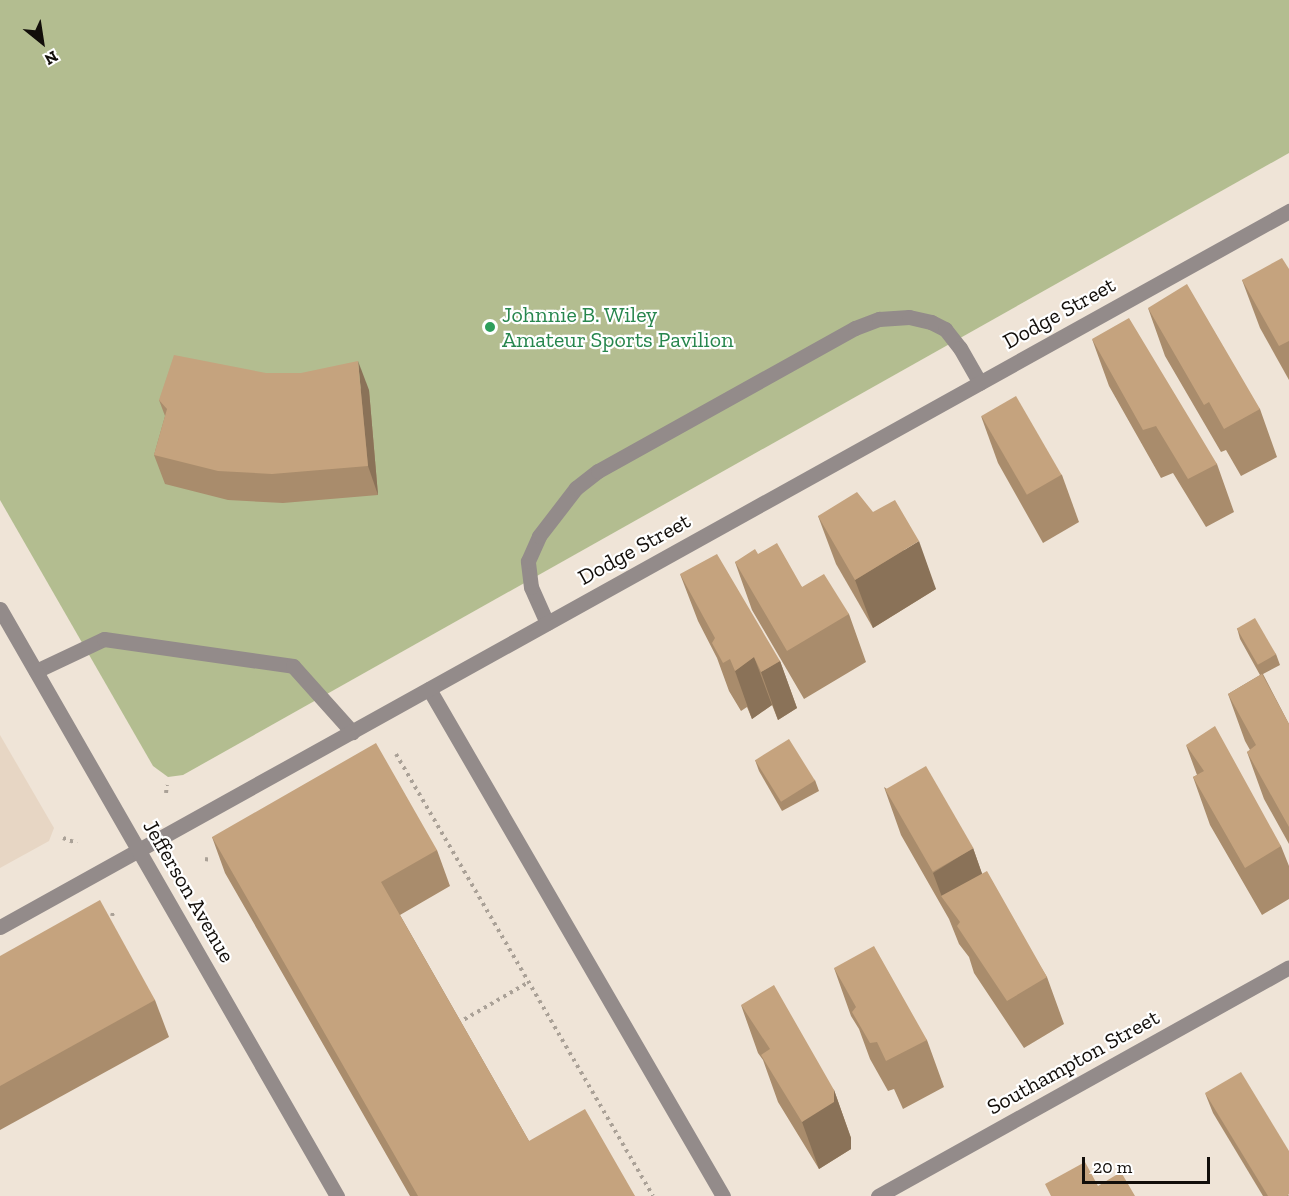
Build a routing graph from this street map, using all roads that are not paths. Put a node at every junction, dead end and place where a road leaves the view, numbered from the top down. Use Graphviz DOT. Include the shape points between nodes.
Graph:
graph roads {
  1 [pos="1289,211"];
  2 [pos="980,383"];
  3 [pos="0,609"];
  4 [pos="547,623"];
  5 [pos="36,671"];
  6 [pos="429,689"];
  7 [pos="352,732"];
  8 [pos="140,849"];
  9 [pos="0,927"];
  10 [pos="1289,967"];
  11 [pos="337,1196"];
  12 [pos="723,1196"];
  13 [pos="879,1196"];
  1 -- 2 [label="street, Dodge Street"];
  2 -- 4 [label="street, Dodge Street"];
  2 -- 4 [label="street" via="945,329 931,322 909,317 879,319 845,334 598,471 576,488 539,536 528,561 531,587"];
  3 -- 5 [label="street, Jefferson Avenue"];
  4 -- 6 [label="street, Dodge Street"];
  5 -- 7 [label="street" via="104,639 293,666"];
  5 -- 8 [label="street, Jefferson Avenue"];
  6 -- 7 [label="street, Dodge Street"];
  6 -- 12 [label="street"];
  7 -- 8 [label="street, Dodge Street"];
  8 -- 9 [label="street, Dodge Street"];
  8 -- 11 [label="street, Jefferson Avenue"];
  10 -- 13 [label="street, Southampton Street"];
}
